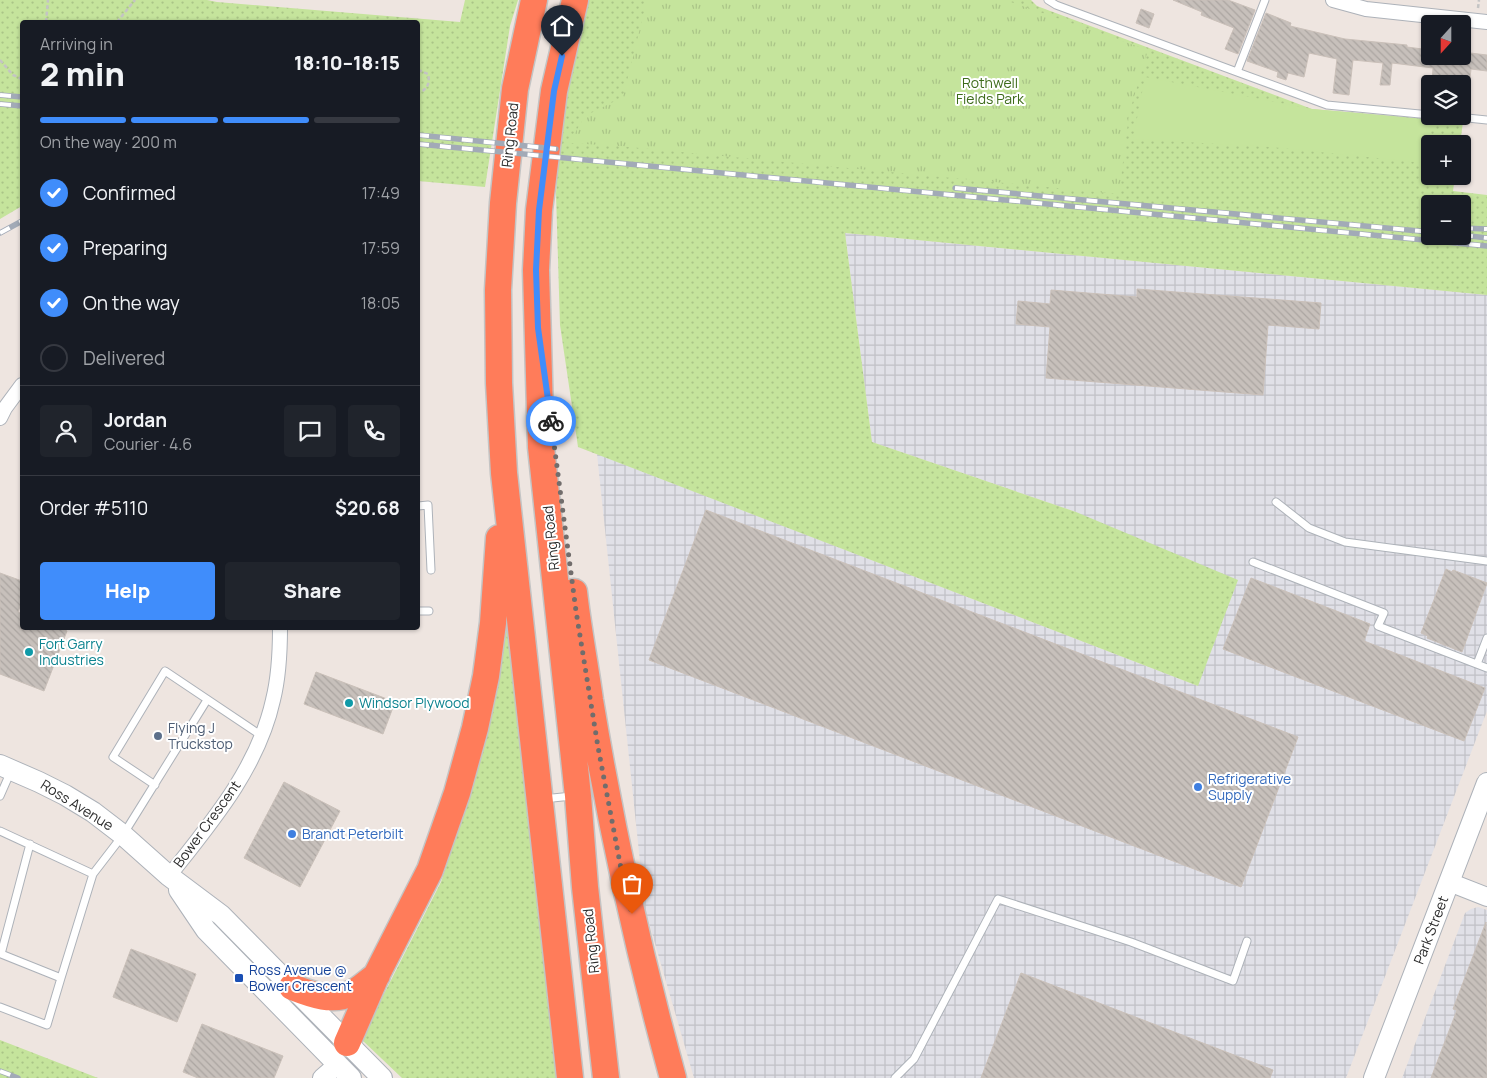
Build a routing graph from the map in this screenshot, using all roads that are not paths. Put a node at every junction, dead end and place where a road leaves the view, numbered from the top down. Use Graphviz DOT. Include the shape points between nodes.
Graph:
graph roads {
  1 [pos="534,0"];
  2 [pos="575,0"];
  3 [pos="1048,0"];
  4 [pos="1264,0"];
  5 [pos="1333,0"];
  6 [pos="1487,22"];
  7 [pos="1238,72"];
  8 [pos="1421,113"];
  9 [pos="1471,118"];
  10 [pos="1487,120"];
  11 [pos="538,328"];
  12 [pos="20,388"];
  13 [pos="0,418"];
  14 [pos="504,473"];
  15 [pos="1276,502"];
  16 [pos="420,506"];
  17 [pos="1253,562"];
  18 [pos="1487,562"];
  19 [pos="431,570"];
  20 [pos="420,611"];
  21 [pos="429,612"];
  22 [pos="280,630"];
  23 [pos="1487,638"];
  24 [pos="1477,664"];
  25 [pos="1487,668"];
  26 [pos="207,700"];
  27 [pos="262,736"];
  28 [pos="6,768"];
  29 [pos="1487,783"];
  30 [pos="155,785"];
  31 [pos="0,796"];
  32 [pos="578,796"];
  33 [pos="540,799"];
  34 [pos="0,831"];
  35 [pos="123,835"];
  36 [pos="30,844"];
  37 [pos="93,874"];
  38 [pos="169,876"];
  39 [pos="1449,882"];
  40 [pos="1487,897"];
  41 [pos="1247,941"];
  42 [pos="1,955"];
  43 [pos="377,974"];
  44 [pos="61,978"];
  45 [pos="292,987"];
  46 [pos="0,1007"];
  47 [pos="343,1066"];
  48 [pos="322,1078"];
  49 [pos="382,1078"];
  50 [pos="570,1078"];
  51 [pos="606,1078"];
  52 [pos="673,1078"];
  53 [pos="895,1078"];
  54 [pos="1374,1078"];
  1 -- 14 [label="highway, Ring Road" via="515,89 503,203 498,290"];
  2 -- 11 [label="highway, Ring Road" via="554,91 539,210"];
  3 -- 7 [label="lane"];
  4 -- 7 [label="lane"];
  5 -- 6 [label="street" via="1366,9"];
  7 -- 8 [label="lane" via="1327,104"];
  9 -- 10 [label="lane"];
  11 -- 32 [label="highway, Ring Road" via="541,447"];
  11 -- 52 [label="highway" via="598,747 623,879"];
  12 -- 13 [label="street"];
  14 -- 33 [label="highway, Ring Road"];
  14 -- 43 [label="highway" via="493,623 475,728 430,870"];
  15 -- 18 [label="lane" via="1309,528 1345,542"];
  16 -- 19 [label="lane" via="428,506"];
  17 -- 24 [label="lane" via="1384,612 1378,626"];
  20 -- 21 [label="lane"];
  22 -- 27 [label="street, Bower Crescent" via="279,668"];
  23 -- 24 [label="lane"];
  24 -- 25 [label="lane"];
  26 -- 27 [label="lane"];
  26 -- 30 [label="lane"];
  26 -- 30 [label="lane" via="165,671 113,757"];
  27 -- 38 [label="street, Bower Crescent" via="246,770 216,816"];
  28 -- 31 [label="lane"];
  28 -- 35 [label="main road, Ross Avenue" via="65,795"];
  29 -- 39 [label="main road, Park Street"];
  30 -- 35 [label="lane"];
  32 -- 33 [label="lane"];
  32 -- 51 [label="highway, Ring Road"];
  33 -- 50 [label="highway, Ring Road"];
  34 -- 36 [label="lane"];
  35 -- 37 [label="lane"];
  35 -- 38 [label="main road, Ross Avenue"];
  36 -- 37 [label="lane"];
  36 -- 42 [label="lane"];
  37 -- 44 [label="lane"];
  38 -- 45 [label="main road, Ross Avenue" via="221,915"];
  38 -- 47 [label="main road, Ross Avenue" via="206,930"];
  39 -- 40 [label="street"];
  39 -- 54 [label="main road, Park Street"];
  41 -- 53 [label="lane" via="1233,981 1131,942 998,899 914,1059"];
  42 -- 44 [label="lane"];
  43 -- 45 [label="highway" via="354,992 340,997 314,996"];
  43 -- 47 [label="highway"];
  44 -- 46 [label="lane" via="47,1025"];
  45 -- 47 [label="main road, Ross Avenue"];
  47 -- 48 [label="street"];
  47 -- 49 [label="main road, Ross Avenue"];
}
